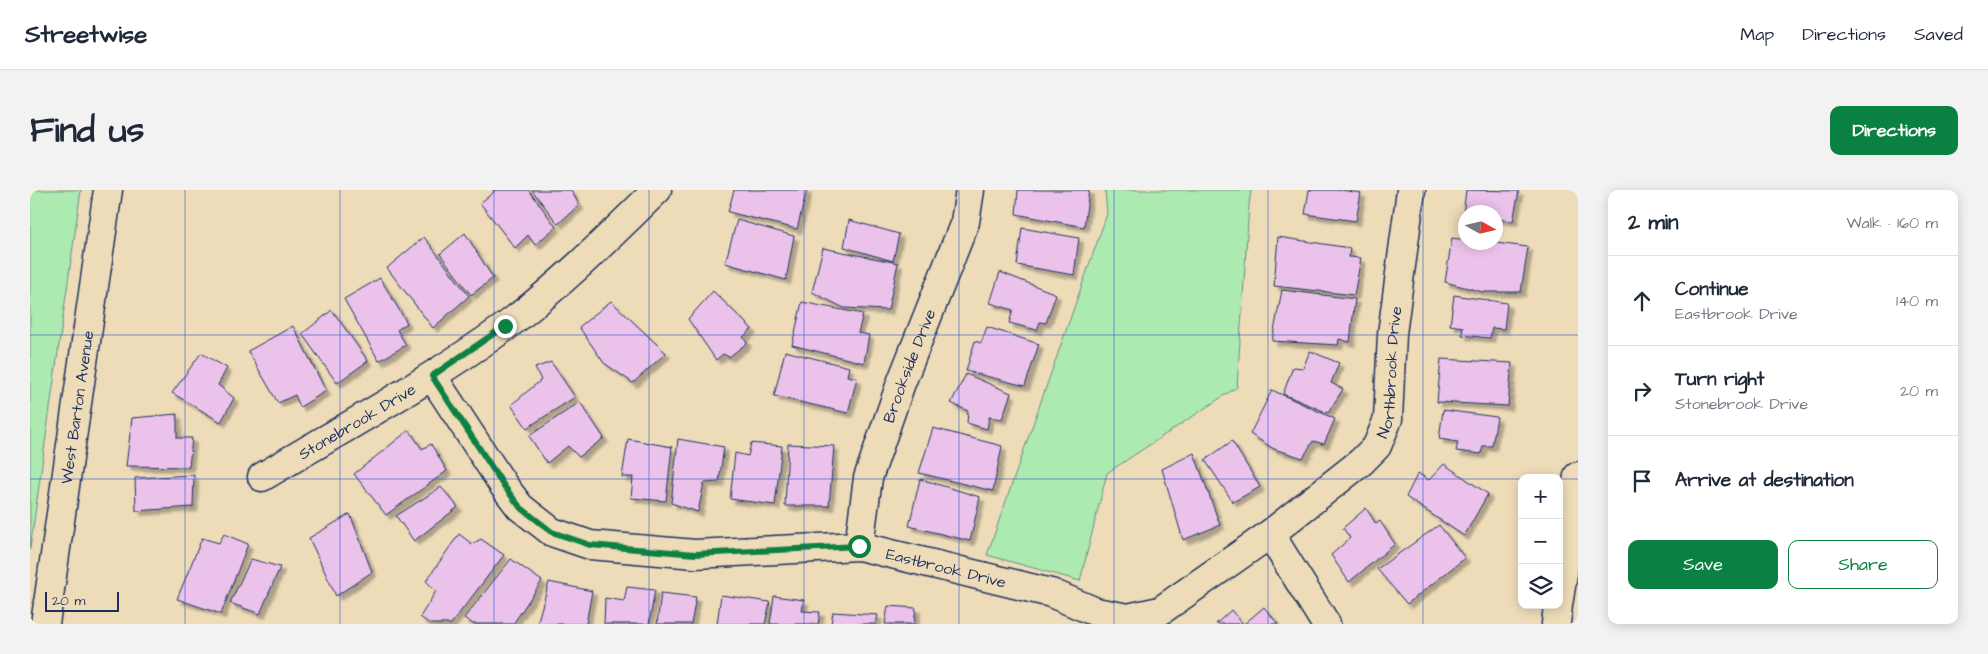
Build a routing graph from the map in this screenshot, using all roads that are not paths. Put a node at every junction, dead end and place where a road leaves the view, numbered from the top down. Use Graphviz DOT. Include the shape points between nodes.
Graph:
graph roads {
  1 [pos="108,190"];
  2 [pos="657,190"];
  3 [pos="970,190"];
  4 [pos="1411,190"];
  5 [pos="432,376"];
  6 [pos="1578,476"];
  7 [pos="262,477"];
  8 [pos="1576,503"];
  9 [pos="1270,534"];
  10 [pos="859,546"];
  11 [pos="1563,577"];
  12 [pos="1558,609"];
  13 [pos="46,624"];
  14 [pos="1326,624"];
  15 [pos="1556,624"];
  1 -- 13 [label="street, West Barton Avenue"];
  2 -- 5 [label="street, Stonebrook Drive" via="573,272 505,326"];
  3 -- 10 [label="street, Brookside Drive" via="964,222 868,478"];
  4 -- 9 [label="street, Northbrook Drive" via="1392,334 1388,419 1377,446 1362,462"];
  5 -- 7 [label="street, Stonebrook Drive"];
  5 -- 10 [label="street, Eastbrook Drive" via="520,507 552,532 590,545 695,554"];
  6 -- 8 [label="street"];
  8 -- 11 [label="street"];
  9 -- 10 [label="street, Eastbrook Drive" via="1160,610 1128,618 1096,612 1051,593"];
  9 -- 14 [label="street"];
  12 -- 15 [label="street"];
}
